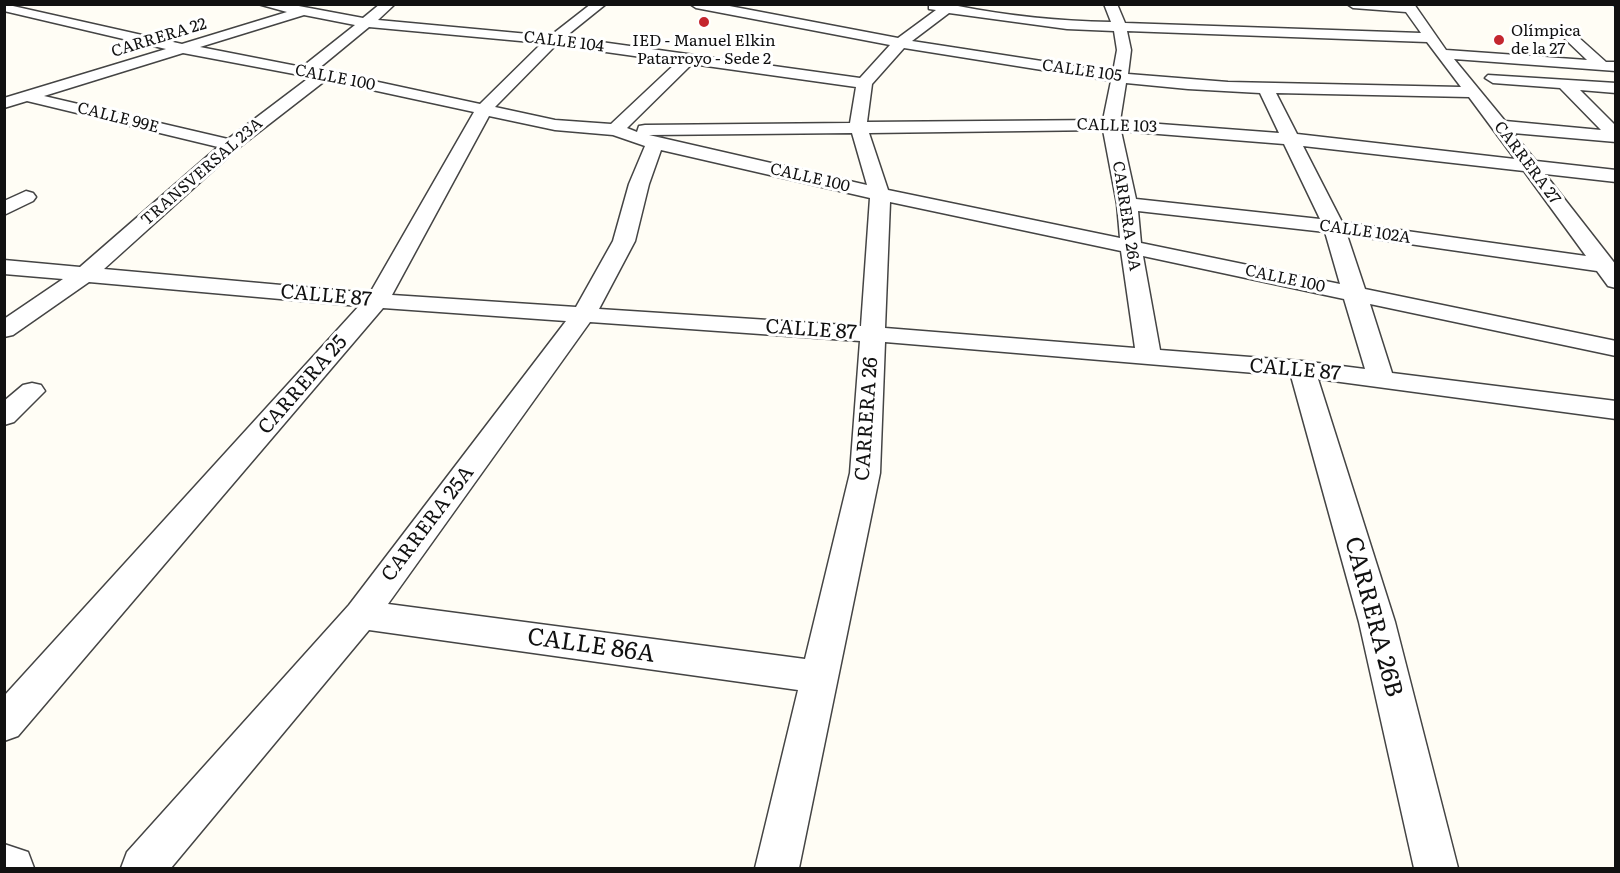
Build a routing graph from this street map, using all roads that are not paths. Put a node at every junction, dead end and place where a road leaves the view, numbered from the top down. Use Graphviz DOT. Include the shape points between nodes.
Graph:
graph roads {
  1 [pos="264,4"];
  2 [pos="323,4"];
  3 [pos="389,4"];
  4 [pos="600,4"];
  5 [pos="696,4"];
  6 [pos="923,4"];
  7 [pos="1110,4"];
  8 [pos="1353,4"];
  9 [pos="1408,6"];
  10 [pos="4,7"];
  11 [pos="65,7"];
  12 [pos="950,7"];
  13 [pos="303,12"];
  14 [pos="39,15"];
  15 [pos="368,23"];
  16 [pos="4,24"];
  17 [pos="1120,28"];
  18 [pos="1572,39"];
  19 [pos="554,40"];
  20 [pos="900,43"];
  21 [pos="1436,46"];
  22 [pos="185,49"];
  23 [pos="1562,56"];
  24 [pos="690,58"];
  25 [pos="1609,67"];
  26 [pos="314,73"];
  27 [pos="1119,76"];
  28 [pos="1493,78"];
  29 [pos="864,83"];
  30 [pos="1564,84"];
  31 [pos="1265,87"];
  32 [pos="1616,88"];
  33 [pos="4,90"];
  34 [pos="1474,92"];
  35 [pos="28,96"];
  36 [pos="4,104"];
  37 [pos="484,109"];
  38 [pos="1111,125"];
  39 [pos="858,126"];
  40 [pos="1500,126"];
  41 [pos="615,130"];
  42 [pos="1616,137"];
  43 [pos="1292,138"];
  44 [pos="655,143"];
  45 [pos="231,145"];
  46 [pos="1530,166"];
  47 [pos="1616,176"];
  48 [pos="880,194"];
  49 [pos="26,197"];
  50 [pos="1127,204"];
  51 [pos="4,209"];
  52 [pos="1334,227"];
  53 [pos="1586,243"];
  54 [pos="1616,246"];
  55 [pos="1131,247"];
  56 [pos="1602,265"];
  57 [pos="4,267"];
  58 [pos="84,275"];
  59 [pos="1616,282"];
  60 [pos="1357,294"];
  61 [pos="376,301"];
  62 [pos="584,315"];
  63 [pos="4,330"];
  64 [pos="873,334"];
  65 [pos="1616,349"];
  66 [pos="1149,358"];
  67 [pos="1302,369"];
  68 [pos="1381,379"];
  69 [pos="32,391"];
  70 [pos="1616,410"];
  71 [pos="4,416"];
  72 [pos="361,615"];
  73 [pos="821,676"];
  74 [pos="4,724"];
  75 [pos="4,866"];
  76 [pos="12,868"];
  77 [pos="143,868"];
  78 [pos="777,868"];
  79 [pos="1436,868"];
  1 -- 13 [label="street, CALLE 104"];
  2 -- 13 [label="street, CARRERA 22"];
  3 -- 15 [label="street, TRANSVERSAL 23A"];
  4 -- 19 [label="street, CARRERA 25"];
  5 -- 20 [label="street, CALLE 105"];
  6 -- 12 [label="street"];
  7 -- 17 [label="street, CARRERA 26A"];
  8 -- 9 [label="street"];
  9 -- 21 [label="street, CARRERA 27"];
  10 -- 14 [label="street, CALLE 100"];
  11 -- 14 [label="street"];
  12 -- 17 [label="street" via="1024,20"];
  12 -- 20 [label="street"];
  13 -- 15 [label="street, CALLE 104"];
  13 -- 22 [label="street, CARRERA 22"];
  14 -- 16 [label="street"];
  14 -- 22 [label="street, CALLE 100"];
  15 -- 19 [label="street, CALLE 104"];
  15 -- 26 [label="street, TRANSVERSAL 23A"];
  17 -- 21 [label="street" via="1258,30"];
  17 -- 27 [label="street, CARRERA 26A" via="1124,50"];
  18 -- 25 [label="street"];
  19 -- 24 [label="street, CALLE 104"];
  19 -- 37 [label="street, CARRERA 25"];
  20 -- 27 [label="street, CALLE 105"];
  20 -- 29 [label="street"];
  21 -- 23 [label="street"];
  21 -- 25 [label="street"];
  21 -- 34 [label="street, CARRERA 27"];
  22 -- 26 [label="street, CALLE 100"];
  22 -- 35 [label="street, CARRERA 22"];
  24 -- 29 [label="street, CALLE 104"];
  24 -- 41 [label="street"];
  26 -- 37 [label="street, CALLE 100"];
  26 -- 45 [label="street, TRANSVERSAL 23A"];
  27 -- 31 [label="street, CALLE 105"];
  27 -- 38 [label="street, CARRERA 26A"];
  28 -- 30 [label="street"];
  29 -- 39 [label="street, CARRERA 26"];
  30 -- 32 [label="street"];
  30 -- 42 [label="street"];
  31 -- 34 [label="street, CALLE 105"];
  31 -- 43 [label="street"];
  33 -- 35 [label="street, CALLE 99E"];
  34 -- 40 [label="street, CARRERA 27"];
  35 -- 36 [label="street, CARRERA 22"];
  35 -- 45 [label="street, CALLE 99E"];
  37 -- 41 [label="street, CALLE 100" via="555,125"];
  37 -- 61 [label="street, CARRERA 25"];
  38 -- 39 [label="street, CALLE 103"];
  38 -- 43 [label="street, CALLE 103"];
  38 -- 50 [label="street, CARRERA 26A"];
  39 -- 41 [label="street, CALLE 103"];
  39 -- 48 [label="street, CARRERA 26"];
  40 -- 42 [label="street"];
  40 -- 46 [label="street, CARRERA 27"];
  41 -- 44 [label="street, CALLE 100"];
  43 -- 46 [label="street, CALLE 103"];
  43 -- 52 [label="street"];
  44 -- 48 [label="street, CALLE 100"];
  44 -- 62 [label="street, CARRERA 25A" via="639,183 624,241"];
  45 -- 58 [label="street, TRANSVERSAL 23A"];
  46 -- 47 [label="street, CALLE 103"];
  46 -- 53 [label="street, CARRERA 27"];
  48 -- 55 [label="street, CALLE 100"];
  48 -- 64 [label="street, CARRERA 26"];
  49 -- 51 [label="street"];
  50 -- 52 [label="street, CALLE 102A"];
  50 -- 55 [label="street, CARRERA 26A"];
  52 -- 56 [label="street, CALLE 102A"];
  52 -- 60 [label="street"];
  53 -- 54 [label="street"];
  53 -- 56 [label="street, CARRERA 27"];
  55 -- 60 [label="street, CALLE 100"];
  55 -- 66 [label="street, CARRERA 26A"];
  56 -- 59 [label="street, CARRERA 27"];
  57 -- 58 [label="street, CALLE 87"];
  58 -- 61 [label="street, CALLE 87"];
  58 -- 63 [label="street, TRANSVERSAL 23A"];
  60 -- 65 [label="street, CALLE 100"];
  60 -- 68 [label="street"];
  61 -- 62 [label="street, CALLE 87"];
  61 -- 74 [label="street, CARRERA 25"];
  62 -- 64 [label="street, CALLE 87"];
  62 -- 72 [label="street, CARRERA 25A"];
  64 -- 66 [label="street, CALLE 87"];
  64 -- 73 [label="street, CARRERA 26" via="865,473"];
  66 -- 67 [label="street, CALLE 87"];
  67 -- 68 [label="street, CALLE 87"];
  67 -- 79 [label="street, CARRERA 26B" via="1377,622"];
  68 -- 70 [label="street, CALLE 87"];
  69 -- 71 [label="street"];
  72 -- 73 [label="street, CALLE 86A"];
  72 -- 77 [label="street, CARRERA 25A"];
  73 -- 78 [label="street, CARRERA 26"];
  75 -- 76 [label="street"];
}
